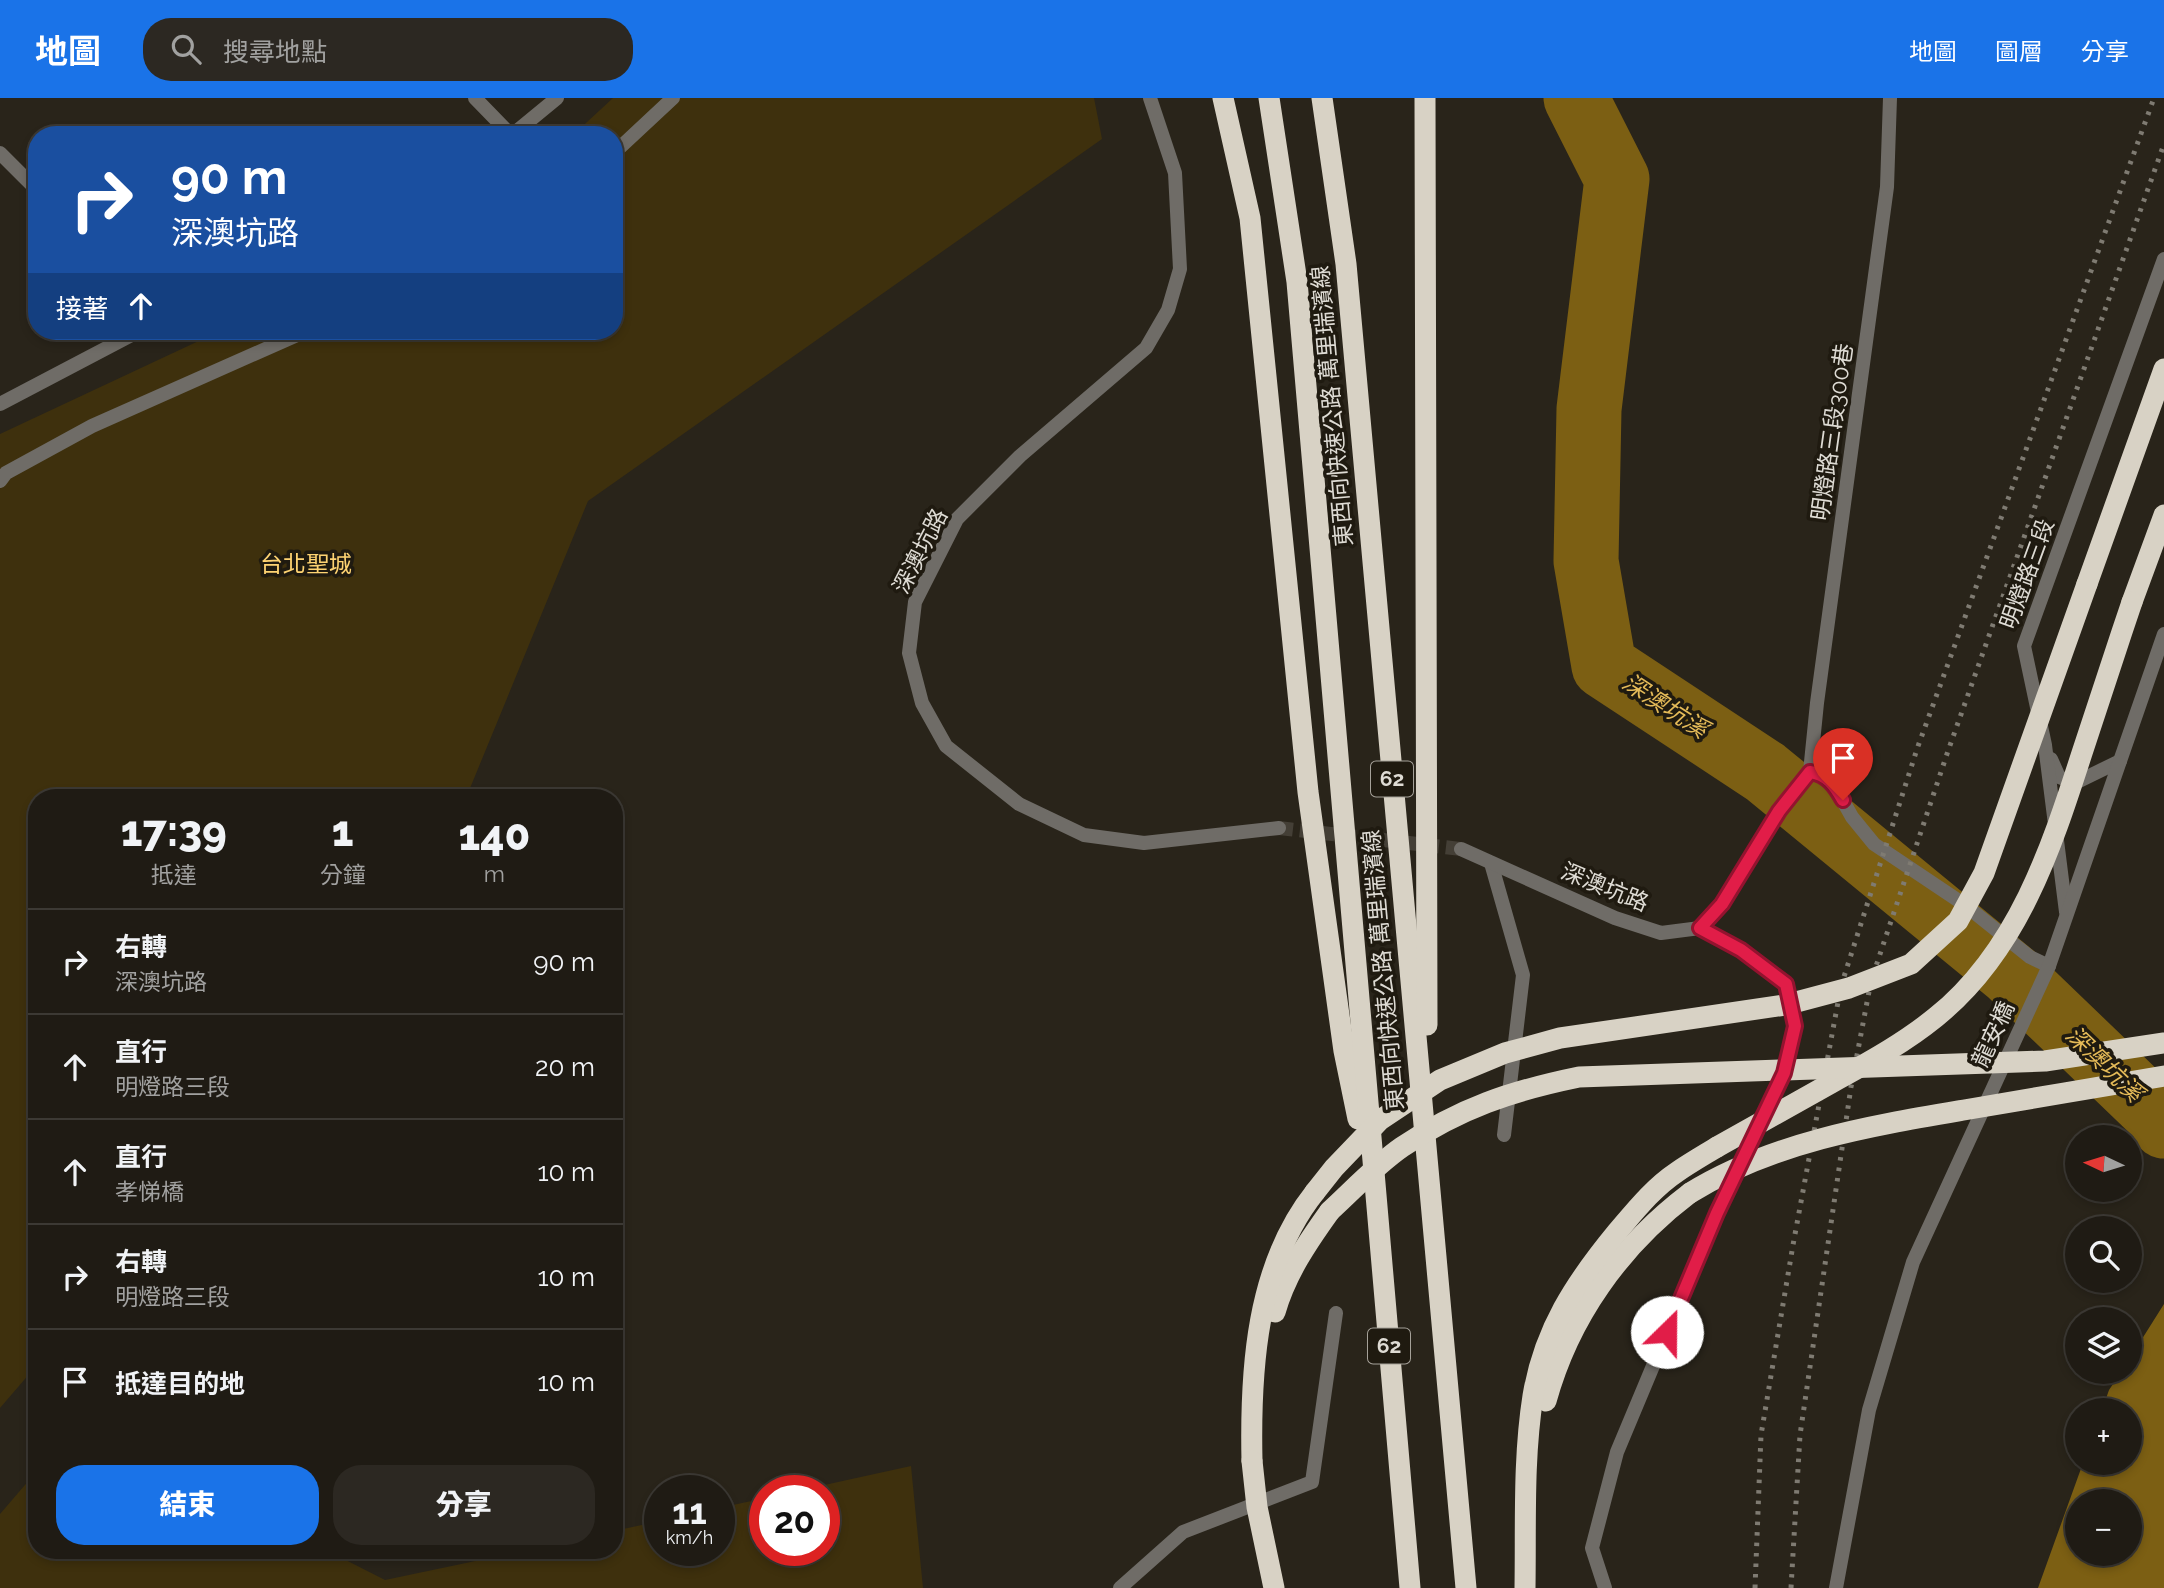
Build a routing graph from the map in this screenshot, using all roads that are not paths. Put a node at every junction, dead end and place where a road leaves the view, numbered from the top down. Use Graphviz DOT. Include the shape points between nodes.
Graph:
graph roads {
  1 [pos="475,98"];
  2 [pos="557,98"];
  3 [pos="673,98"];
  4 [pos="1150,98"];
  5 [pos="1223,98"];
  6 [pos="1269,98"];
  7 [pos="1322,98"];
  8 [pos="1425,98"];
  9 [pos="1890,98"];
  10 [pos="503,126"];
  11 [pos="523,126"];
  12 [pos="623,145"];
  13 [pos="0,153"];
  14 [pos="28,181"];
  15 [pos="2164,259"];
  16 [pos="122,340"];
  17 [pos="286,340"];
  18 [pos="2164,369"];
  19 [pos="0,404"];
  20 [pos="0,481"];
  21 [pos="2164,515"];
  22 [pos="2164,634"];
  23 [pos="2045,745"];
  24 [pos="2120,761"];
  25 [pos="1810,772"];
  26 [pos="1279,828"];
  27 [pos="1461,849"];
  28 [pos="1491,863"];
  29 [pos="2067,917"];
  30 [pos="1700,928"];
  31 [pos="2048,967"];
  32 [pos="2164,1043"];
  33 [pos="2164,1076"];
  34 [pos="1504,1135"];
  35 [pos="1428,1167"];
  36 [pos="1379,1227"];
  37 [pos="1336,1313"];
  38 [pos="1251,1416"];
  39 [pos="1528,1464"];
  40 [pos="1120,1588"];
  41 [pos="1274,1588"];
  42 [pos="1410,1588"];
  43 [pos="1466,1588"];
  44 [pos="1525,1588"];
  45 [pos="1605,1588"];
  46 [pos="1836,1588"];
  1 -- 10 [label="street"];
  2 -- 11 [label="street"];
  3 -- 12 [label="street"];
  4 -- 26 [label="street, 深澳坑路" via="1175,173 1180,269 1168,310 1146,348 1020,456 957,519 915,602 909,653 922,703 946,746 1019,804 1073,830 1144,843"];
  5 -- 36 [label="highway" via="1250,218 1312,819 1344,1051"];
  6 -- 36 [label="highway, 東西向快速公路 萬里瑞濱線 / 62" via="1297,282"];
  7 -- 35 [label="highway, 東西向快速公路 萬里瑞濱線 / 62" via="1346,264"];
  8 -- 35 [label="highway"];
  9 -- 25 [label="street, 明燈路三段300巷" via="1887,187"];
  13 -- 14 [label="street"];
  15 -- 23 [label="street, 明燈路三段" via="2024,646"];
  16 -- 19 [label="street"];
  17 -- 20 [label="street" via="92,426 6,473"];
  18 -- 38 [label="highway, bridge" via="1984,873 1958,921 1911,964 1849,988 1785,1004 1560,1038 1505,1053 1440,1080 1380,1121 1296,1215 1281,1248 1267,1289"];
  21 -- 39 [label="highway, bridge" via="2051,840 2025,905 2000,949 1966,989 1898,1046 1717,1147 1675,1173 1641,1203 1568,1296 1545,1348 1533,1396"];
  22 -- 24 [label="street, 明燈路三段"];
  23 -- 24 [label="street" via="2059,777 2075,783"];
  23 -- 29 [label="street, 明燈路三段"];
  24 -- 29 [label="street, 明燈路三段"];
  25 -- 30 [label="street" via="1779,811 1722,904"];
  25 -- 31 [label="street" via="1833,783 1874,844"];
  27 -- 28 [label="street, 深澳坑路"];
  28 -- 30 [label="street, 深澳坑路" via="1615,918 1661,933"];
  28 -- 34 [label="street" via="1523,975"];
  29 -- 31 [label="street, 明燈路三段"];
  30 -- 45 [label="street" via="1741,950 1786,984 1795,1026 1784,1073 1717,1213 1617,1452 1592,1548"];
  31 -- 46 [label="street, 龍安橋, bridge" via="1913,1262 1869,1410"];
  32 -- 38 [label="highway, bridge" via="2045,1061 1579,1077 1525,1088 1461,1111 1400,1148 1330,1211 1301,1250 1280,1294"];
  33 -- 39 [label="highway, bridge" via="1865,1127 1765,1156 1690,1193 1627,1249 1592,1296 1552,1380"];
  35 -- 43 [label="highway, 東西向快速公路 萬里瑞濱線 / 62"];
  36 -- 42 [label="highway, 東西向快速公路 萬里瑞濱線 / 62"];
  37 -- 40 [label="street" via="1312,1482 1183,1532"];
  38 -- 41 [label="highway, bridge" via="1258,1507"];
  39 -- 44 [label="highway"];
}
